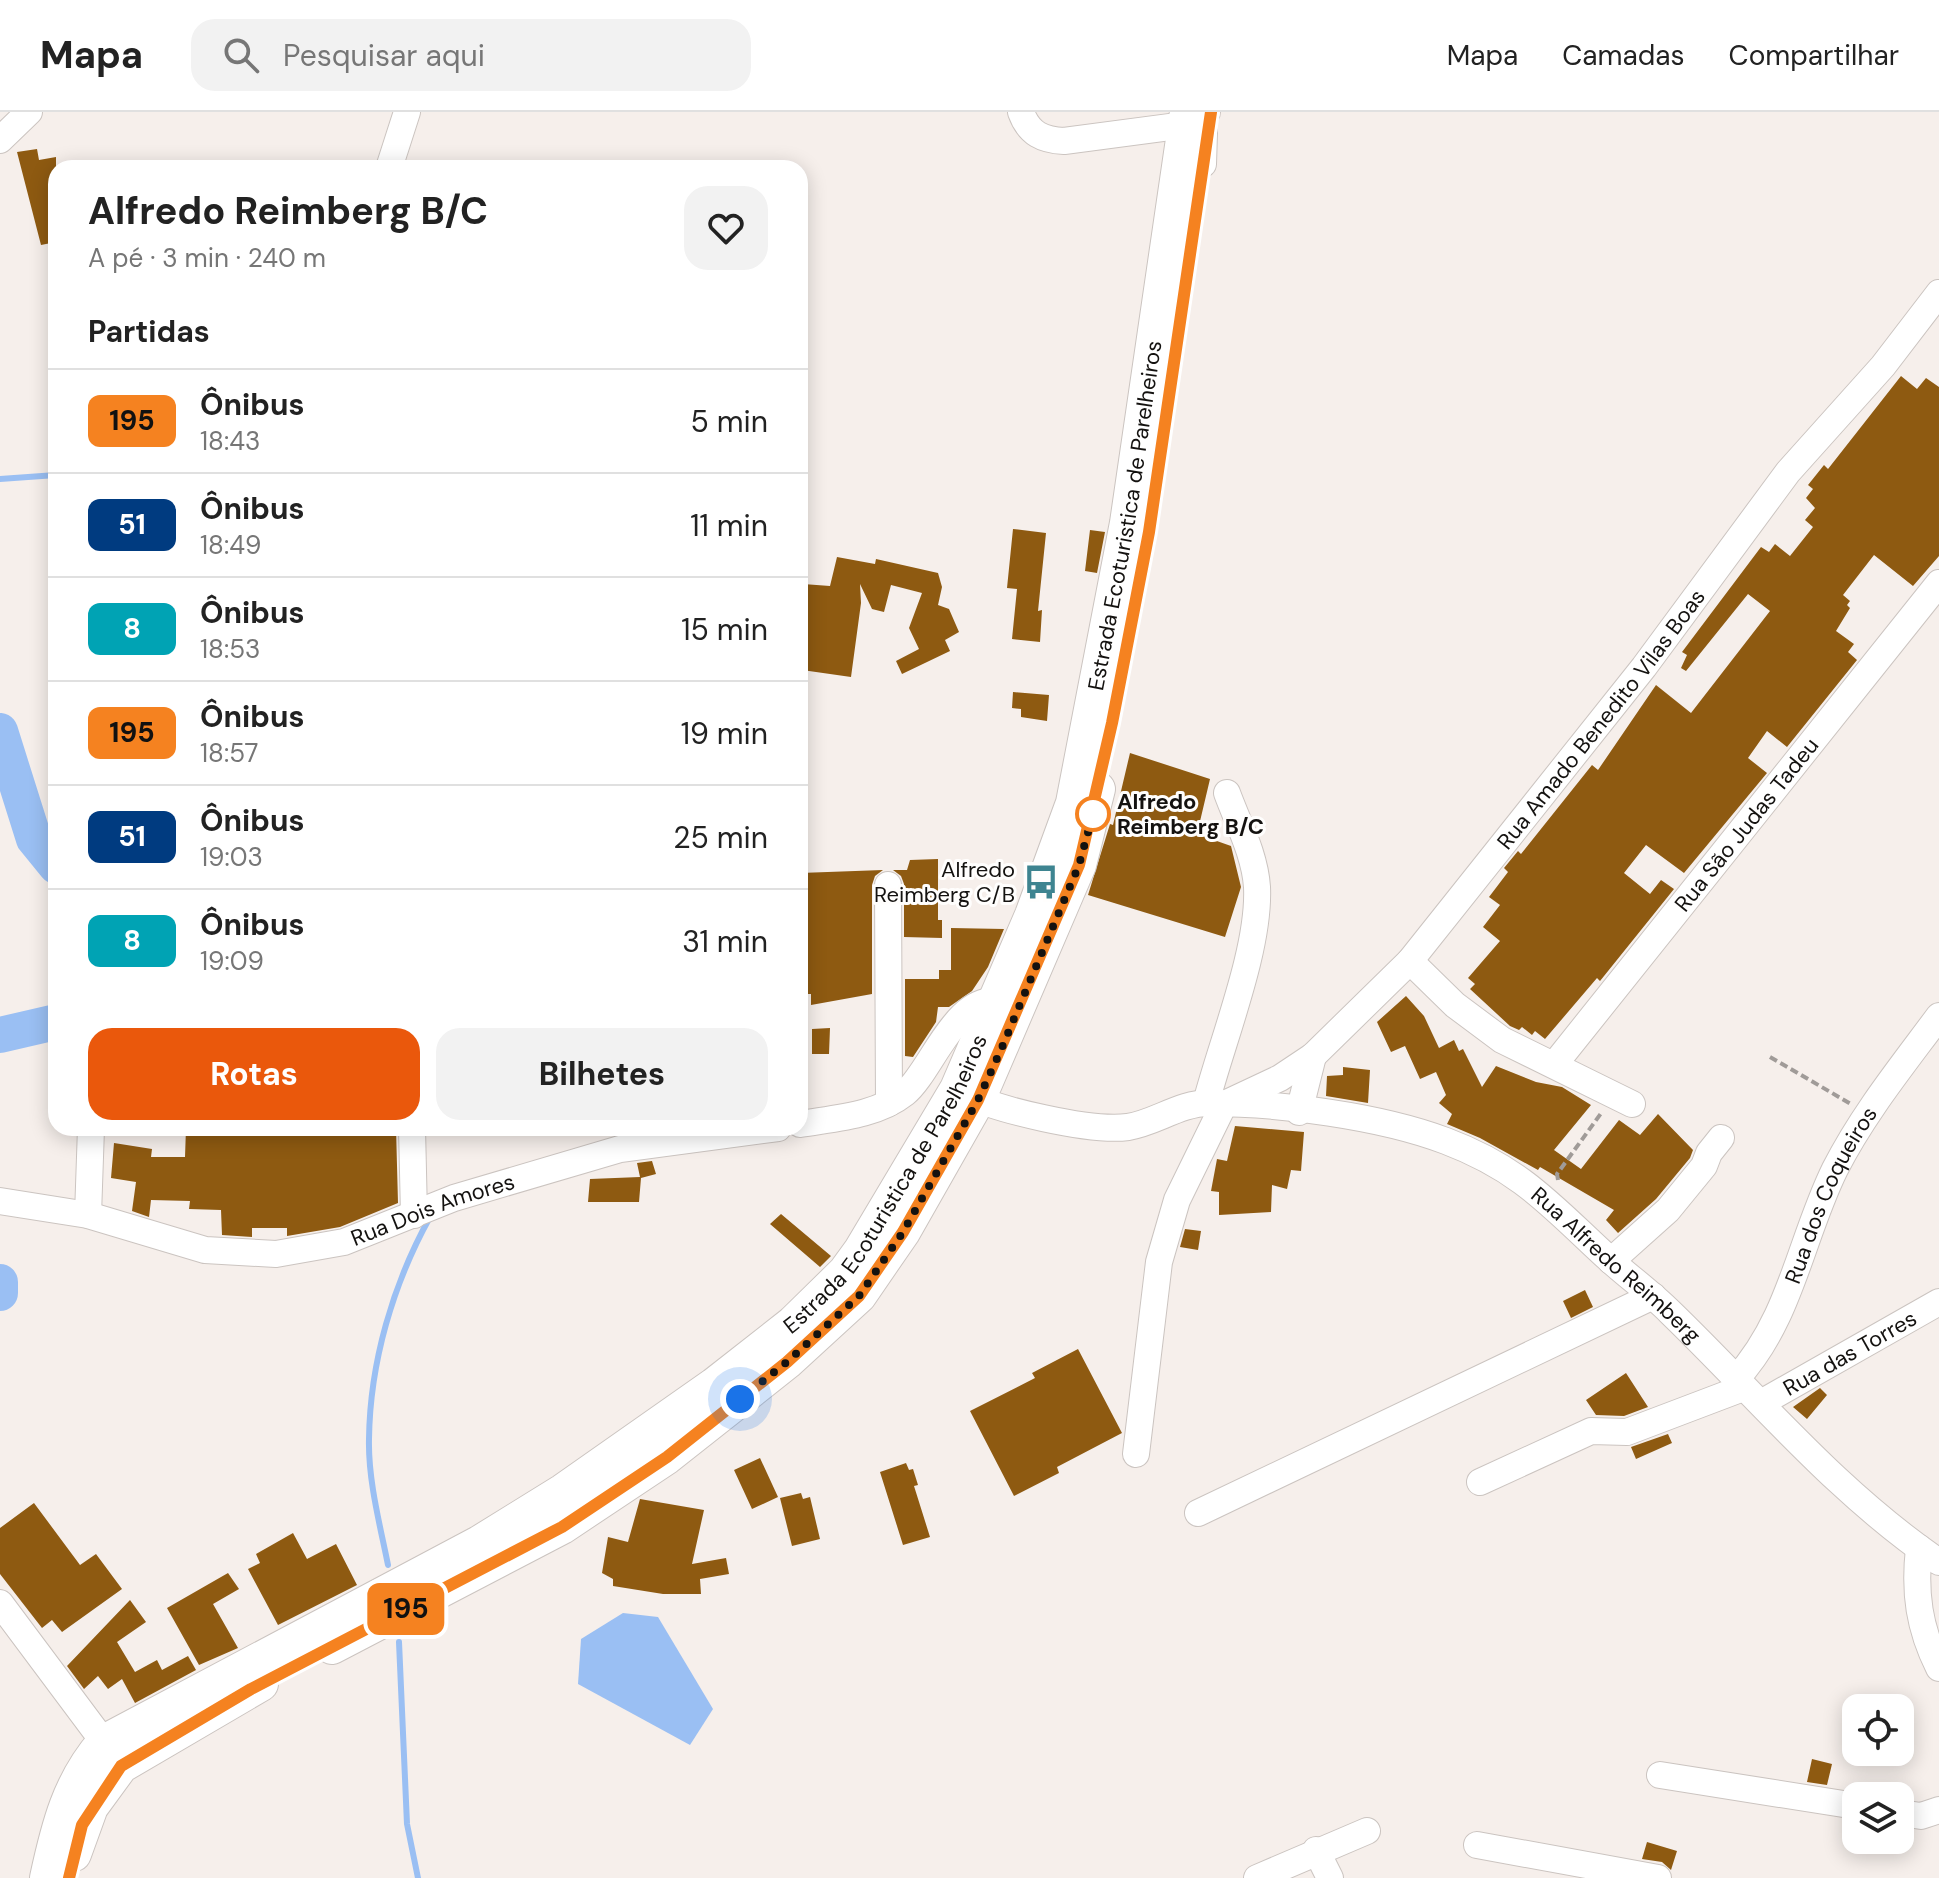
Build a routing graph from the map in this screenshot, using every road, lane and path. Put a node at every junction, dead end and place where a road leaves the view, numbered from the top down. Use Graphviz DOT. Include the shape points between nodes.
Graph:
graph roads {
  1 [pos="29,112"];
  2 [pos="407,112"];
  3 [pos="1021,112"];
  4 [pos="1198,115"];
  5 [pos="0,140"];
  6 [pos="392,160"];
  7 [pos="1939,293"];
  8 [pos="1939,583"];
  9 [pos="1227,793"];
  10 [pos="888,885"];
  11 [pos="1410,961"];
  12 [pos="1008,1004"];
  13 [pos="1939,1016"];
  14 [pos="1313,1056"];
  15 [pos="1770,1057"];
  16 [pos="1554,1065"];
  17 [pos="967,1095"];
  18 [pos="1623,1099"];
  19 [pos="889,1103"];
  20 [pos="1215,1104"];
  21 [pos="1299,1112"];
  22 [pos="1866,1114"];
  23 [pos="808,1123"];
  24 [pos="91,1136"];
  25 [pos="412,1136"];
  26 [pos="702,1136"];
  27 [pos="1721,1138"];
  28 [pos="0,1201"];
  29 [pos="88,1215"];
  30 [pos="414,1215"];
  31 [pos="1566,1215"];
  32 [pos="1611,1261"];
  33 [pos="1653,1296"];
  34 [pos="1939,1302"];
  35 [pos="1747,1390"];
  36 [pos="1136,1454"];
  37 [pos="1480,1482"];
  38 [pos="1198,1513"];
  39 [pos="1929,1555"];
  40 [pos="0,1603"];
  41 [pos="1939,1668"];
  42 [pos="112,1754"];
  43 [pos="1660,1775"];
  44 [pos="1842,1804"];
  45 [pos="1939,1810"];
  46 [pos="1914,1815"];
  47 [pos="1367,1831"];
  48 [pos="1477,1845"];
  49 [pos="1316,1850"];
  50 [pos="47,1878"];
  51 [pos="69,1878"];
  52 [pos="1257,1878"];
  53 [pos="1330,1878"];
  54 [pos="1658,1878"];
  1 -- 5 [label="street"];
  2 -- 6 [label="street"];
  3 -- 4 [label="street" via="1033,133 1064,141"];
  4 -- 12 [label="main road, Estrada Ecoturistica de Parelheiros" via="1076,789"];
  4 -- 12 [label="main road, Estrada Ecoturistica de Parelheiros" via="1203,164 1149,532 1109,738 1079,865"];
  7 -- 11 [label="street, Rua Amado Benedito Vilas Boas" via="1883,366 1788,472 1644,667"];
  8 -- 16 [label="street, Rua São Judas Tadeu"];
  9 -- 20 [label="street" via="1257,886"];
  10 -- 19 [label="street"];
  11 -- 14 [label="street, Rua Amado Benedito Vilas Boas"];
  11 -- 16 [label="street" via="1455,1005 1502,1040"];
  12 -- 17 [label="main road, Estrada Ecoturistica de Parelheiros"];
  12 -- 19 [label="street" via="964,1013 907,1091"];
  13 -- 22 [label="street, Rua dos Coqueiros"];
  14 -- 20 [label="street, Rua Amado Benedito Vilas Boas" via="1280,1078"];
  14 -- 21 [label="street"];
  15 -- 22 [label="path"];
  16 -- 18 [label="street"];
  17 -- 20 [label="street, Rua Amado Benedito Vilas Boas" via="1040,1116 1115,1127"];
  17 -- 42 [label="main road, Estrada Ecoturistica de Parelheiros" via="903,1232 859,1296 787,1362 667,1457 562,1527 251,1689"];
  18 -- 31 [label="path" via="1557,1174"];
  19 -- 23 [label="street"];
  20 -- 21 [label="street, Rua Alfredo Reimberg"];
  20 -- 36 [label="street" via="1159,1262"];
  21 -- 31 [label="street, Rua Alfredo Reimberg" via="1401,1126 1448,1142 1511,1172"];
  22 -- 35 [label="street, Rua dos Coqueiros" via="1835,1170"];
  24 -- 29 [label="street"];
  25 -- 30 [label="street"];
  26 -- 30 [label="street, Rua Dois Amores" via="620,1149"];
  27 -- 32 [label="street" via="1668,1210"];
  28 -- 29 [label="street, Rua Dois Amores"];
  29 -- 30 [label="street, Rua Dois Amores" via="185,1246 255,1255 344,1242"];
  31 -- 32 [label="street, Rua Alfredo Reimberg"];
  32 -- 33 [label="street, Rua Alfredo Reimberg"];
  33 -- 35 [label="street, Rua Alfredo Reimberg"];
  33 -- 38 [label="street"];
  34 -- 35 [label="street, Rua das Torres"];
  35 -- 37 [label="street, Rua das Torres" via="1627,1432 1591,1431"];
  35 -- 39 [label="street, Rua Alfredo Reimberg" via="1840,1483"];
  39 -- 41 [label="street" via="1915,1585 1921,1625"];
  40 -- 42 [label="street"];
  42 -- 50 [label="main road, Estrada Ecoturistica de Parelheiros" via="80,1774 67,1801"];
  42 -- 51 [label="main road, Estrada Ecoturistica de Parelheiros" via="82,1825"];
  43 -- 44 [label="street"];
  45 -- 46 [label="street"];
  47 -- 49 [label="street"];
  48 -- 54 [label="street"];
  49 -- 52 [label="street"];
  49 -- 53 [label="street"];
}
